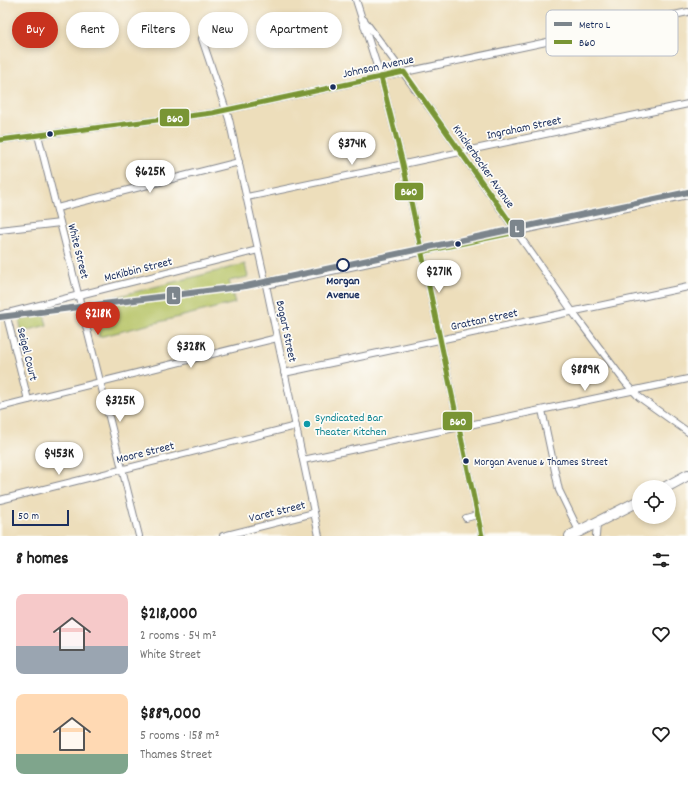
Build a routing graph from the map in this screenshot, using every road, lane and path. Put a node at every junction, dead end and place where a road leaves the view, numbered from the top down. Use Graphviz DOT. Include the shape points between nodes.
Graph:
graph roads {
  1 [pos="356,0"];
  2 [pos="688,12"];
  3 [pos="678,14"];
  4 [pos="361,15"];
  5 [pos="546,42"];
  6 [pos="205,48"];
  7 [pos="404,72"];
  8 [pos="381,77"];
  9 [pos="688,104"];
  10 [pos="226,110"];
  11 [pos="38,135"];
  12 [pos="0,140"];
  13 [pos="461,152"];
  14 [pos="239,162"];
  15 [pos="402,164"];
  16 [pos="688,195"];
  17 [pos="247,197"];
  18 [pos="57,208"];
  19 [pos="60,223"];
  20 [pos="0,230"];
  21 [pos="517,232"];
  22 [pos="258,250"];
  23 [pos="421,252"];
  24 [pos="266,285"];
  25 [pos="688,287"];
  26 [pos="78,295"];
  27 [pos="572,312"];
  28 [pos="3,314"];
  29 [pos="277,338"];
  30 [pos="439,340"];
  31 [pos="284,373"];
  32 [pos="688,379"];
  33 [pos="100,382"];
  34 [pos="632,391"];
  35 [pos="28,400"];
  36 [pos="0,406"];
  37 [pos="542,410"];
  38 [pos="296,426"];
  39 [pos="458,427"];
  40 [pos="688,432"];
  41 [pos="303,460"];
  42 [pos="122,470"];
  43 [pos="688,475"];
  44 [pos="676,482"];
  45 [pos="0,500"];
  46 [pos="632,505"];
  47 [pos="314,513"];
  48 [pos="477,515"];
  49 [pos="466,518"];
  50 [pos="597,523"];
  51 [pos="575,534"];
  52 [pos="139,536"];
  53 [pos="223,536"];
  54 [pos="319,536"];
  55 [pos="482,536"];
  56 [pos="596,536"];
  1 -- 4 [label="street"];
  2 -- 3 [label="street, Johnson Avenue"];
  4 -- 7 [label="street, Knickerbocker Avenue"];
  4 -- 8 [label="street"];
  5 -- 7 [label="street, Johnson Avenue"];
  6 -- 10 [label="street, Bogart Street"];
  7 -- 8 [label="street, Johnson Avenue"];
  7 -- 13 [label="street, Knickerbocker Avenue"];
  8 -- 10 [label="street, Johnson Avenue"];
  8 -- 15 [label="street"];
  9 -- 13 [label="street, Ingraham Street"];
  10 -- 11 [label="street, Johnson Avenue"];
  10 -- 14 [label="street, Bogart Street"];
  11 -- 12 [label="street, Johnson Avenue"];
  11 -- 18 [label="street, White Street"];
  13 -- 15 [label="street, Ingraham Street"];
  13 -- 21 [label="street, Knickerbocker Avenue"];
  14 -- 17 [label="street, Bogart Street"];
  14 -- 18 [label="street"];
  15 -- 17 [label="street, Ingraham Street"];
  15 -- 23 [label="street"];
  16 -- 21 [label="street"];
  17 -- 22 [label="street, Bogart Street"];
  18 -- 19 [label="street, White Street"];
  19 -- 20 [label="street"];
  19 -- 26 [label="street, White Street"];
  21 -- 23 [label="street"];
  21 -- 27 [label="street, Knickerbocker Avenue"];
  22 -- 24 [label="street, Bogart Street"];
  22 -- 26 [label="street, McKibbin Street"];
  23 -- 24 [label="street"];
  23 -- 30 [label="street"];
  24 -- 29 [label="street, Bogart Street"];
  25 -- 27 [label="street, Grattan Street"];
  26 -- 28 [label="street, McKibbin Street"];
  26 -- 33 [label="street, White Street"];
  27 -- 30 [label="street, Grattan Street"];
  27 -- 34 [label="street, Knickerbocker Avenue"];
  28 -- 35 [label="street, Seigel Court"];
  29 -- 31 [label="street, Bogart Street"];
  29 -- 33 [label="street"];
  30 -- 31 [label="street, Grattan Street"];
  30 -- 39 [label="street"];
  31 -- 38 [label="street, Bogart Street"];
  32 -- 34 [label="street"];
  33 -- 35 [label="street"];
  33 -- 42 [label="street, White Street"];
  34 -- 37 [label="street"];
  34 -- 40 [label="street, Knickerbocker Avenue"];
  35 -- 36 [label="street"];
  37 -- 39 [label="street"];
  37 -- 51 [label="street" via="558,490"];
  38 -- 41 [label="street, Bogart Street"];
  38 -- 42 [label="street, Moore Street"];
  39 -- 41 [label="street"];
  39 -- 48 [label="street"];
  41 -- 47 [label="street, Bogart Street"];
  42 -- 45 [label="street, Moore Street"];
  42 -- 52 [label="street, White Street"];
  43 -- 44 [label="main road"];
  46 -- 50 [label="main road"];
  47 -- 53 [label="street, Varet Street"];
  47 -- 54 [label="street, Bogart Street"];
  48 -- 49 [label="street"];
  48 -- 55 [label="street"];
  50 -- 51 [label="main road"];
  50 -- 56 [label="street"];
}
